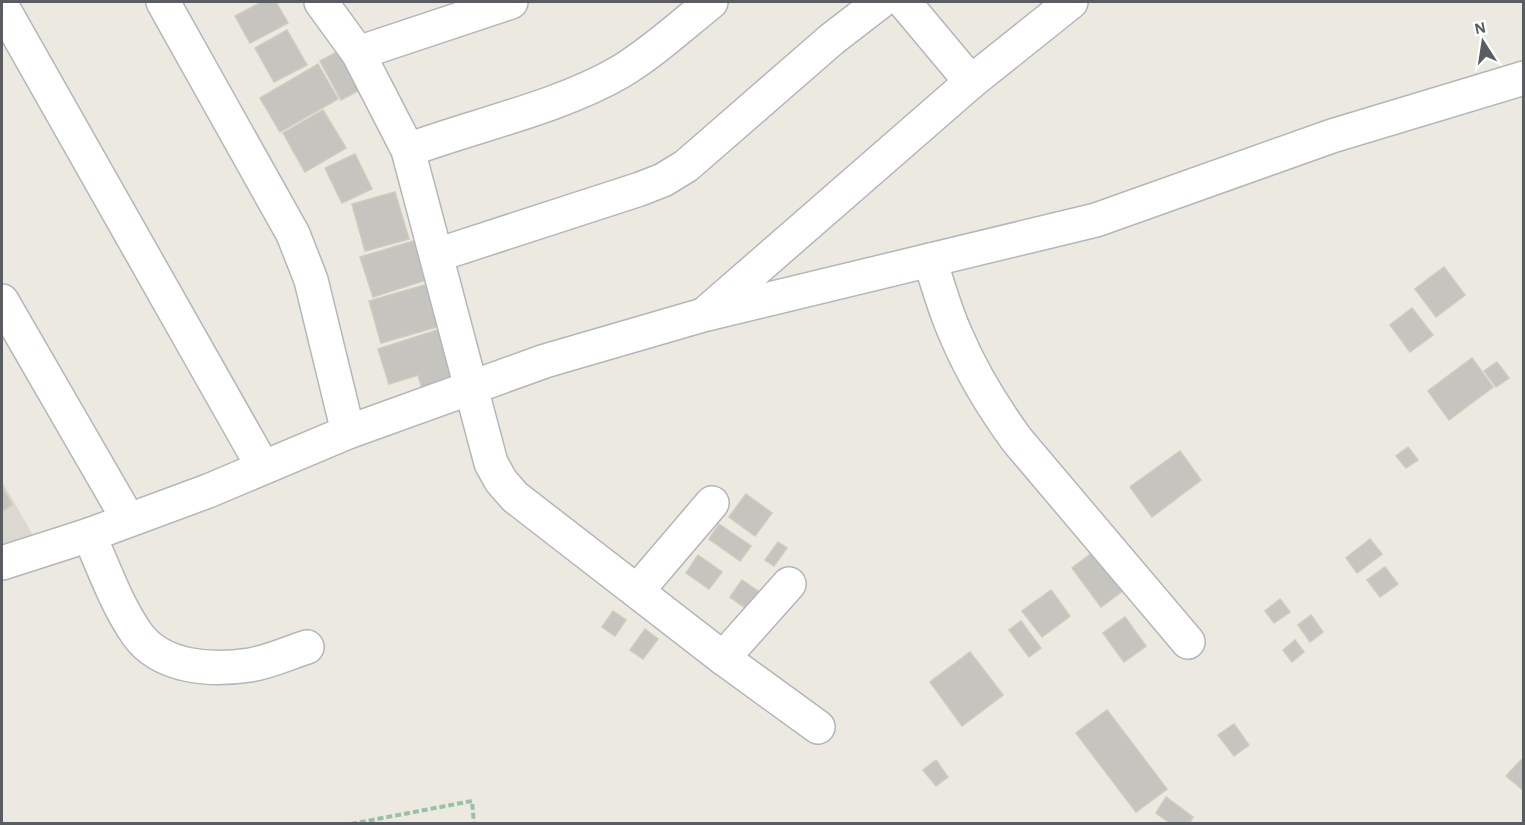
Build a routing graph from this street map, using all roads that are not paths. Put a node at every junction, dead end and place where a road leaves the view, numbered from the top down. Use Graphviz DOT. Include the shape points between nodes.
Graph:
graph roads {
  1 [pos="163,2"];
  2 [pos="321,2"];
  3 [pos="511,2"];
  4 [pos="711,2"];
  5 [pos="880,2"];
  6 [pos="904,2"];
  7 [pos="1071,2"];
  8 [pos="6,6"];
  9 [pos="358,53"];
  10 [pos="1524,78"];
  11 [pos="971,82"];
  12 [pos="408,150"];
  13 [pos="437,255"];
  14 [pos="930,260"];
  15 [pos="2,301"];
  16 [pos="703,315"];
  17 [pos="470,387"];
  18 [pos="348,432"];
  19 [pos="263,467"];
  20 [pos="712,503"];
  21 [pos="128,519"];
  22 [pos="89,535"];
  23 [pos="2,563"];
  24 [pos="789,584"];
  25 [pos="637,591"];
  26 [pos="1188,642"];
  27 [pos="307,647"];
  28 [pos="723,658"];
  29 [pos="818,727"];
  1 -- 18 [label="street" via="293,234 310,280"];
  2 -- 9 [label="street"];
  3 -- 9 [label="street"];
  4 -- 12 [label="street" via="652,51 618,73 559,99"];
  5 -- 13 [label="street" via="686,166 663,180"];
  6 -- 11 [label="street"];
  7 -- 11 [label="street"];
  8 -- 19 [label="street"];
  9 -- 12 [label="street"];
  10 -- 14 [label="street" via="1312,142 1096,220"];
  11 -- 16 [label="street"];
  12 -- 13 [label="street"];
  13 -- 17 [label="street"];
  14 -- 16 [label="street"];
  14 -- 26 [label="street" via="955,334 1002,419"];
  15 -- 21 [label="street"];
  16 -- 17 [label="street"];
  17 -- 18 [label="street"];
  17 -- 25 [label="street" via="491,463 501,481 515,497"];
  18 -- 19 [label="street"];
  19 -- 21 [label="street"];
  20 -- 25 [label="street"];
  21 -- 22 [label="street"];
  22 -- 23 [label="street"];
  22 -- 27 [label="street" via="120,606 137,635 154,652 178,662 212,668 251,664"];
  24 -- 28 [label="street"];
  25 -- 28 [label="street"];
  28 -- 29 [label="street"];
}
